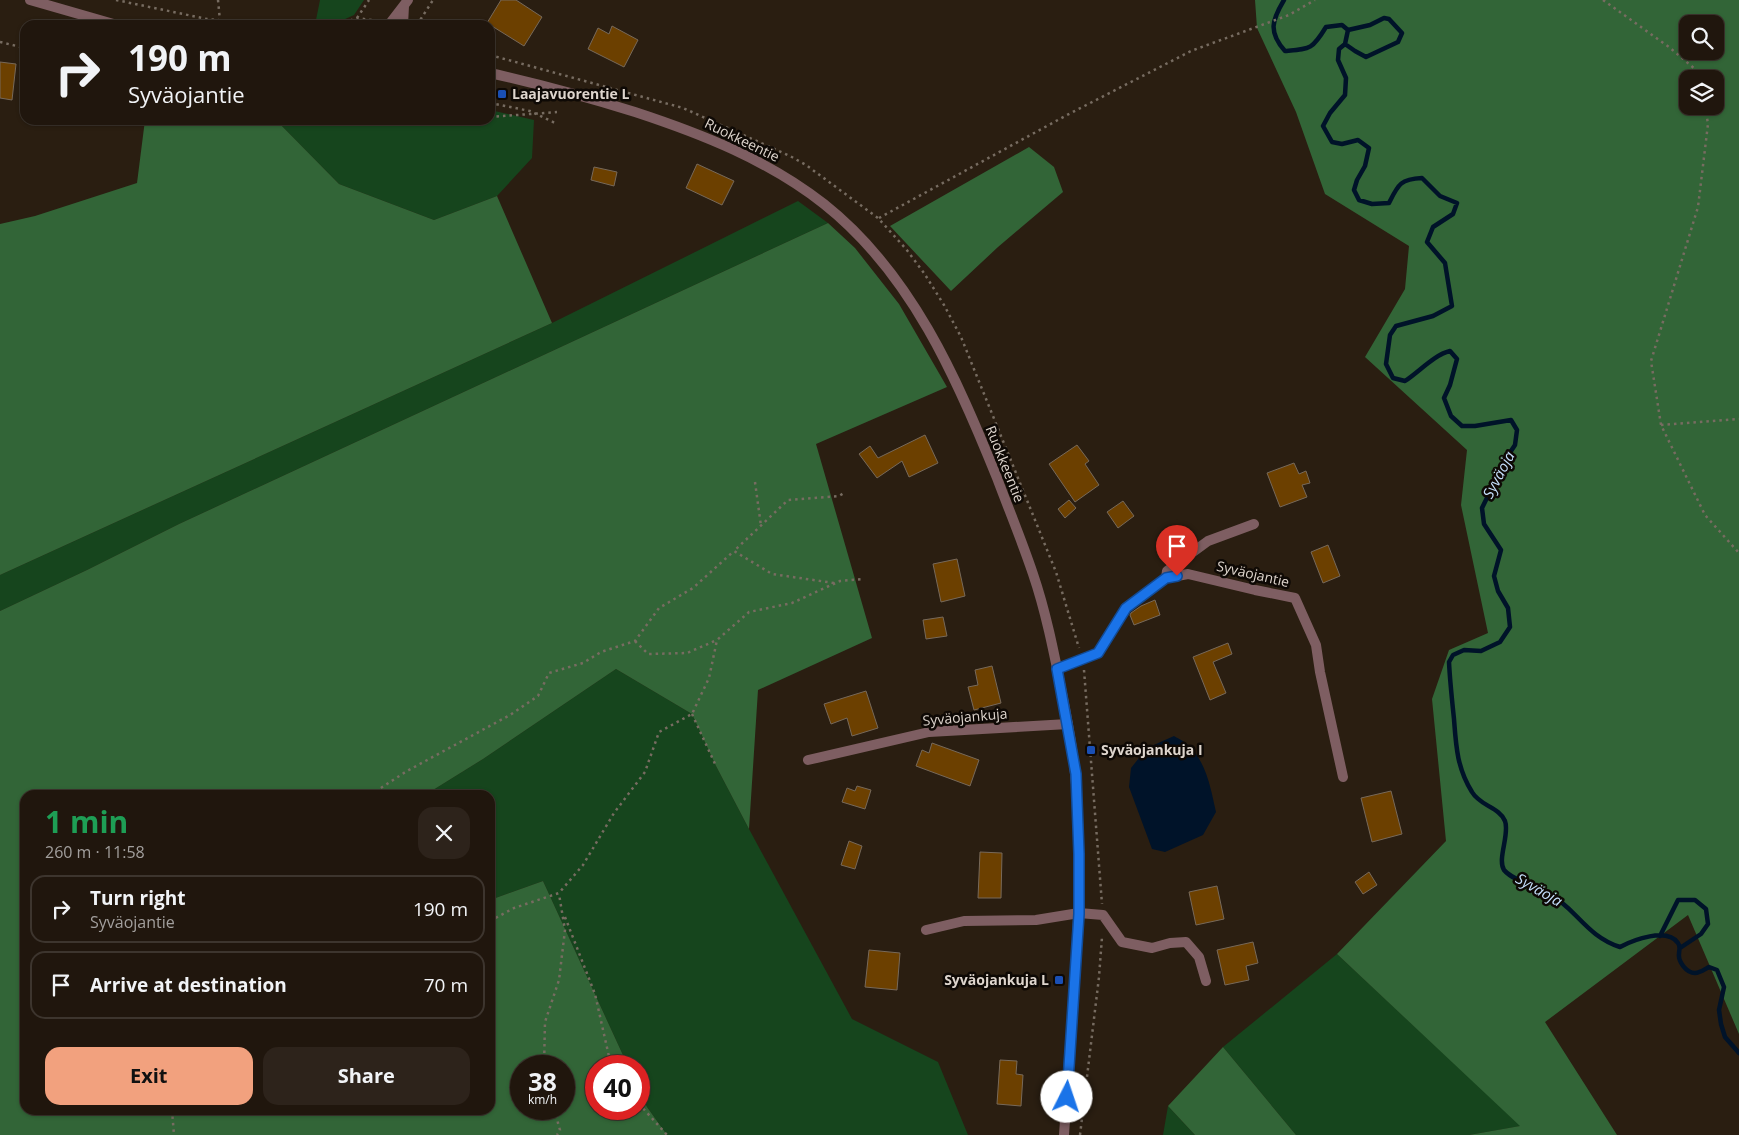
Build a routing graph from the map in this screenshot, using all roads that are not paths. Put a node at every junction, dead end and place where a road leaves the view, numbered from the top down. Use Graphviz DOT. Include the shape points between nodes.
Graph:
graph roads {
  1 [pos="30,0"];
  2 [pos="406,3"];
  3 [pos="100,20"];
  4 [pos="393,20"];
  5 [pos="404,20"];
  6 [pos="495,74"];
  7 [pos="1254,524"];
  8 [pos="1166,578"];
  9 [pos="1057,669"];
  10 [pos="1068,724"];
  11 [pos="808,760"];
  12 [pos="1343,777"];
  13 [pos="1079,914"];
  14 [pos="926,930"];
  15 [pos="1206,981"];
  16 [pos="1064,1135"];
  1 -- 3 [label="street"];
  2 -- 4 [label="street"];
  2 -- 5 [label="street"];
  6 -- 9 [label="street, Ruokkeentie" via="573,92 699,134 787,179 824,204 858,235 920,315 967,405 1034,578"];
  7 -- 8 [label="street" via="1208,541 1167,571"];
  8 -- 9 [label="street, Syväojantie" via="1126,608 1098,653"];
  8 -- 12 [label="street, Syväojantie" via="1188,574 1295,598 1316,645"];
  9 -- 10 [label="street, Ruokkeentie"];
  10 -- 11 [label="street, Syväojankuja" via="929,732"];
  10 -- 13 [label="street, Ruokkeentie" via="1076,774"];
  13 -- 14 [label="street" via="1036,920 964,921"];
  13 -- 15 [label="street" via="1103,915 1122,942 1152,948 1186,942 1199,957"];
  13 -- 16 [label="street, Ruokkeentie"];
}
